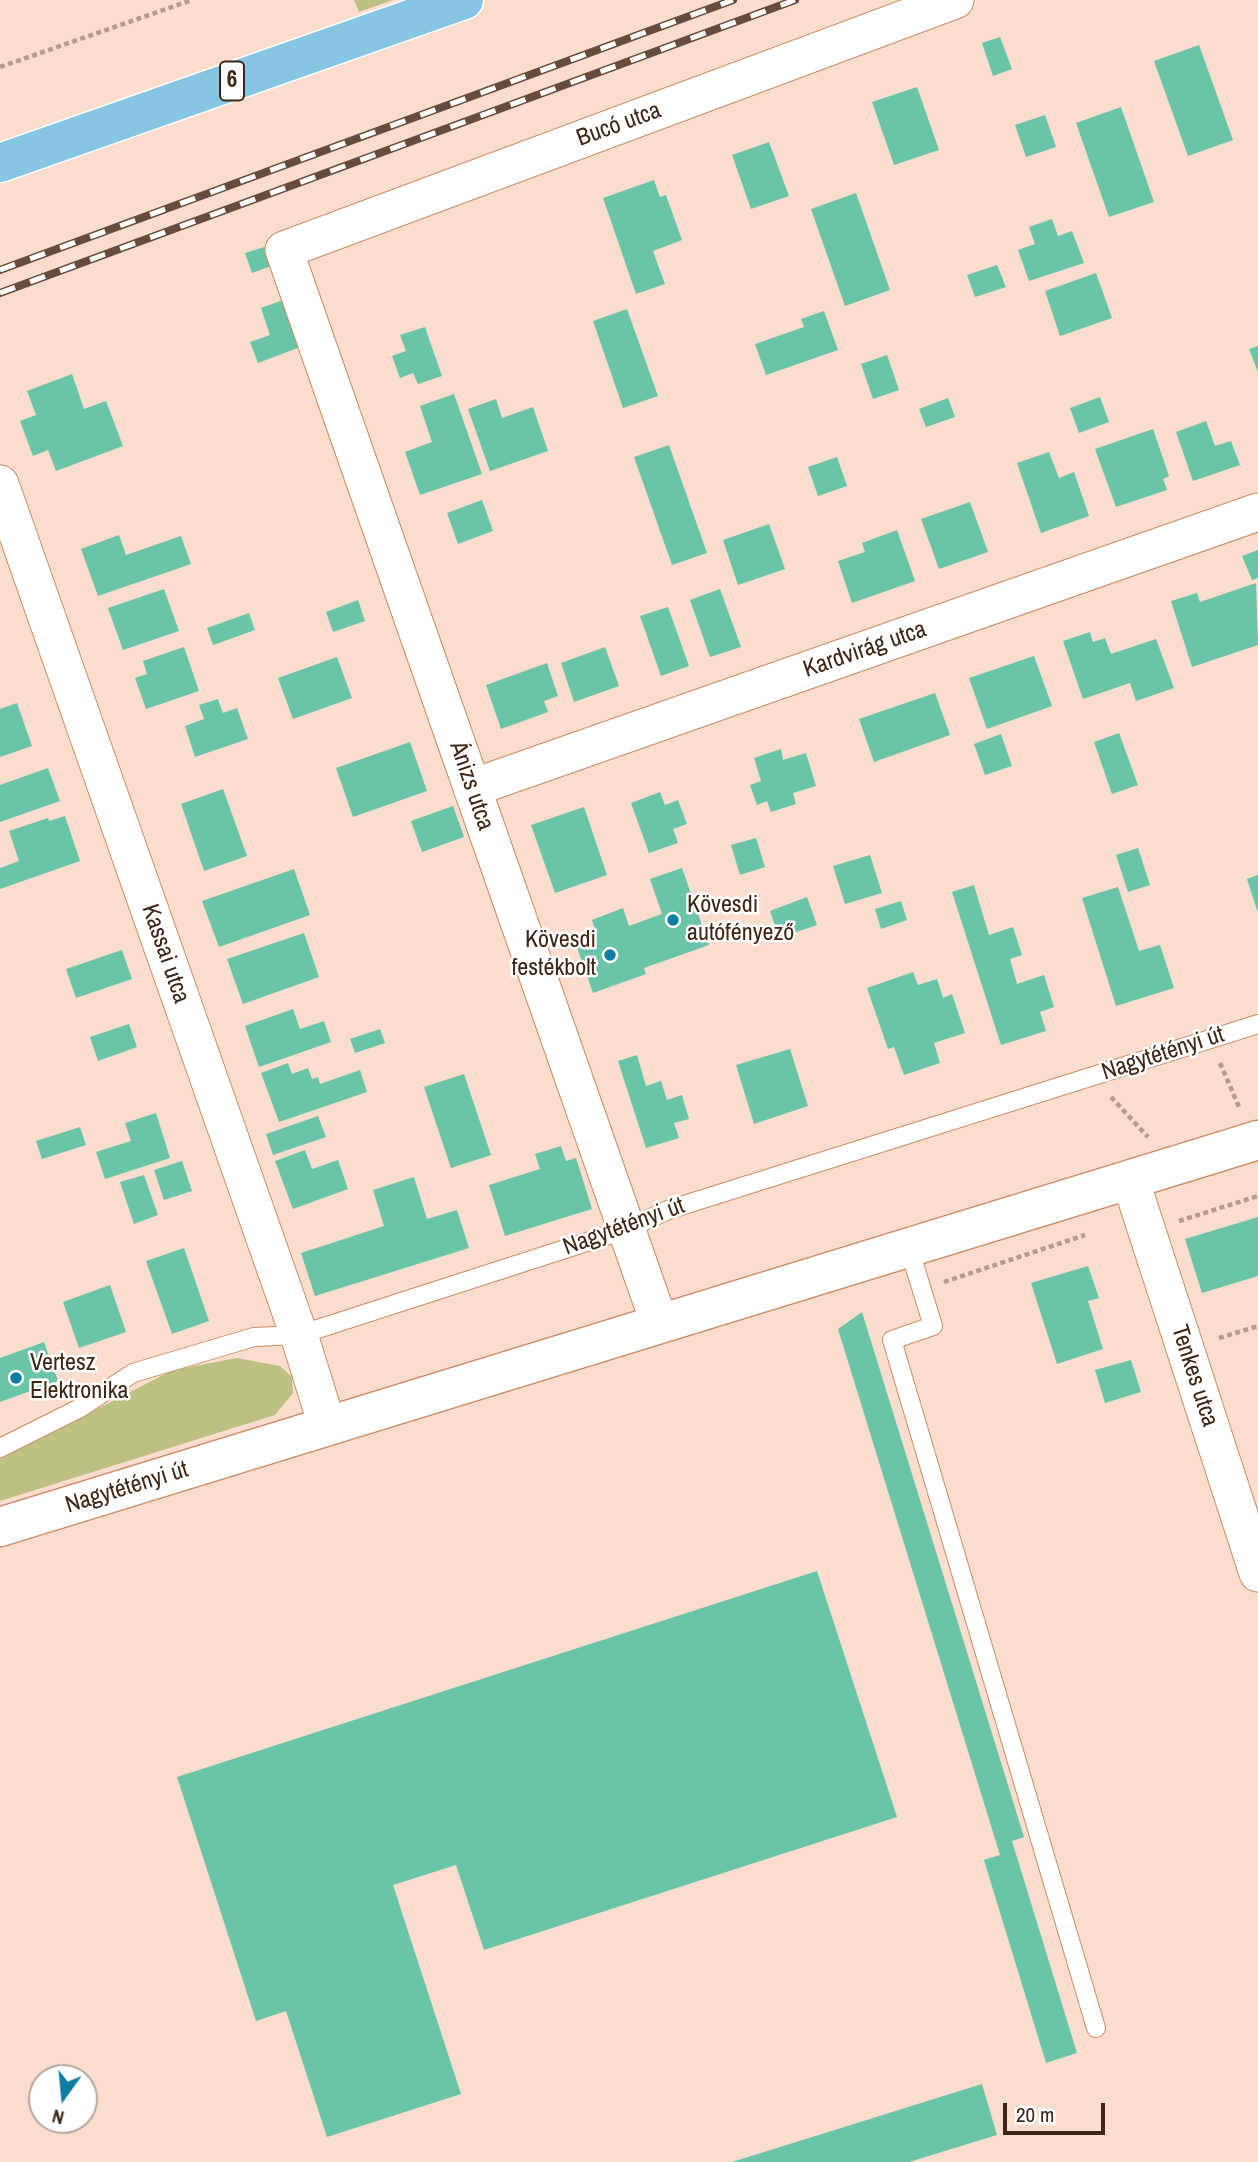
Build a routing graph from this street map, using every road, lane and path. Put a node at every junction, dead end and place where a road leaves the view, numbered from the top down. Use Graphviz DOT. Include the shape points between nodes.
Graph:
graph roads {
  1 [pos="192,0"];
  2 [pos="464,0"];
  3 [pos="955,0"];
  4 [pos="0,67"];
  5 [pos="0,163"];
  6 [pos="284,250"];
  7 [pos="0,484"];
  8 [pos="1258,512"];
  9 [pos="472,788"];
  10 [pos="1258,1024"];
  11 [pos="1210,1039"];
  12 [pos="1092,1077"];
  13 [pos="1254,1122"];
  14 [pos="1141,1129"];
  15 [pos="1130,1179"];
  16 [pos="1258,1196"];
  17 [pos="1144,1222"];
  18 [pos="627,1229"];
  19 [pos="909,1248"];
  20 [pos="922,1289"];
  21 [pos="659,1322"];
  22 [pos="1258,1326"];
  23 [pos="299,1335"];
  24 [pos="1211,1340"];
  25 [pos="327,1425"];
  26 [pos="0,1448"];
  27 [pos="0,1527"];
  28 [pos="1258,1573"];
  29 [pos="1096,2028"];
  1 -- 4 [label="path"];
  2 -- 5 [label="main road, 6"];
  3 -- 6 [label="street, Bucó utca"];
  6 -- 9 [label="street, Ánizs utca"];
  7 -- 23 [label="street, Kassai utca"];
  8 -- 9 [label="street, Kardvirág utca"];
  9 -- 18 [label="street, Ánizs utca"];
  10 -- 11 [label="lane, Nagytétényi út"];
  11 -- 12 [label="lane, Nagytétényi út"];
  11 -- 13 [label="path" via="1237,1108"];
  12 -- 14 [label="path"];
  12 -- 18 [label="lane, Nagytétényi út" via="668,1210"];
  13 -- 15 [label="main road, Nagytétényi út"];
  15 -- 17 [label="street, Tenkes utca"];
  15 -- 19 [label="main road, Nagytétényi út"];
  16 -- 17 [label="path" via="1173,1222"];
  17 -- 20 [label="path" via="1121,1223"];
  17 -- 28 [label="street, Tenkes utca"];
  18 -- 21 [label="street, Ánizs utca"];
  18 -- 23 [label="lane, Nagytétényi út"];
  19 -- 20 [label="lane"];
  19 -- 21 [label="main road, Nagytétényi út"];
  20 -- 29 [label="lane" via="933,1326 892,1340"];
  21 -- 25 [label="main road, Nagytétényi út"];
  22 -- 24 [label="path"];
  23 -- 25 [label="street, Kassai utca"];
  23 -- 26 [label="lane, Nagytétényi út" via="254,1338 133,1373 80,1408"];
  25 -- 27 [label="main road, Nagytétényi út"];
}
